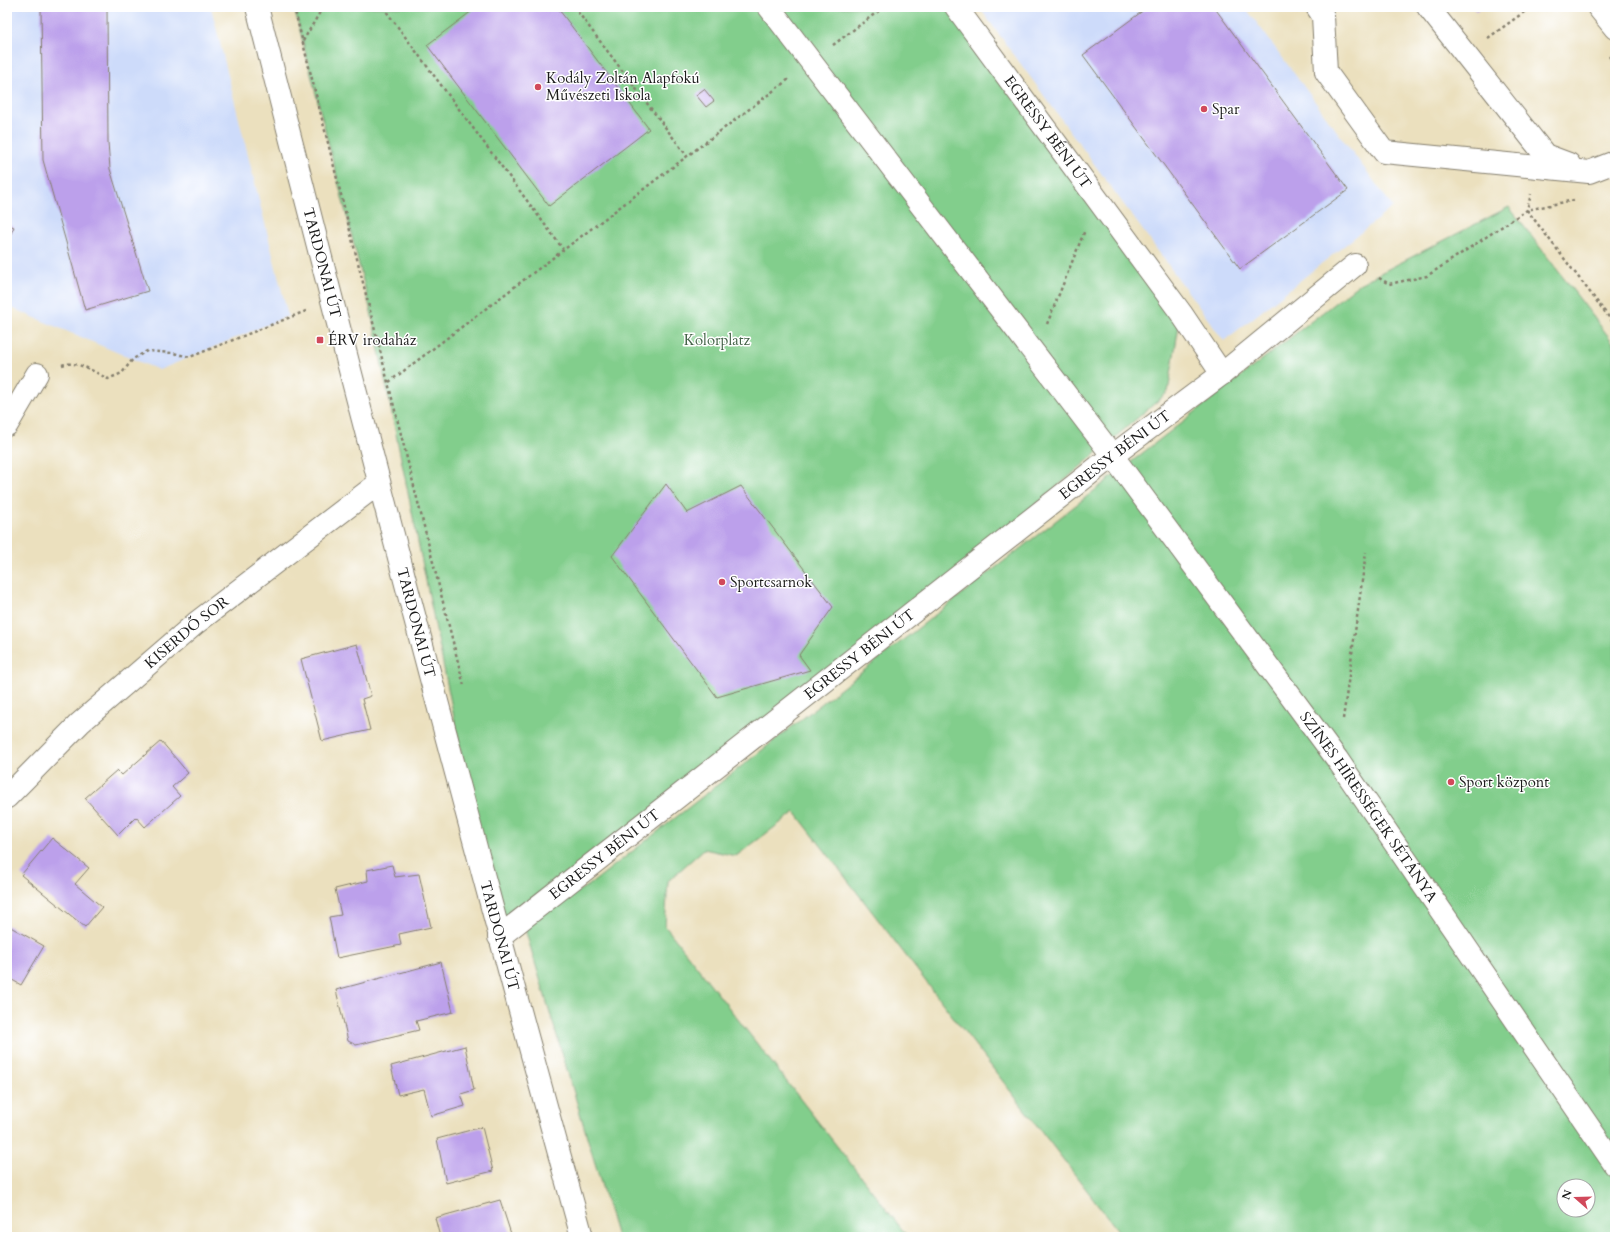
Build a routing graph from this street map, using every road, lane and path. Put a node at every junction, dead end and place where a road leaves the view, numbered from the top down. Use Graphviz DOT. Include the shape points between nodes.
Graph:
graph roads {
  1 [pos="257,7"];
  2 [pos="294,7"];
  3 [pos="324,7"];
  4 [pos="383,7"];
  5 [pos="574,7"];
  6 [pos="770,7"];
  7 [pos="884,7"];
  8 [pos="956,7"];
  9 [pos="1317,7"];
  10 [pos="1428,7"];
  11 [pos="1531,7"];
  12 [pos="1598,7"];
  13 [pos="1615,28"];
  14 [pos="1487,38"];
  15 [pos="302,41"];
  16 [pos="812,62"];
  17 [pos="687,156"];
  18 [pos="1615,162"];
  19 [pos="1589,172"];
  20 [pos="1097,198"];
  21 [pos="1527,210"];
  22 [pos="563,250"];
  23 [pos="1355,265"];
  24 [pos="332,301"];
  25 [pos="1615,325"];
  26 [pos="1035,354"];
  27 [pos="37,374"];
  28 [pos="1222,374"];
  29 [pos="389,382"];
  30 [pos="7,425"];
  31 [pos="1112,456"];
  32 [pos="379,483"];
  33 [pos="1366,552"];
  34 [pos="464,687"];
  35 [pos="1337,759"];
  36 [pos="7,797"];
  37 [pos="499,937"];
  38 [pos="1615,1165"];
  39 [pos="582,1237"];
  1 -- 24 [label="street, TARDONAI ÚT"];
  2 -- 15 [label="path"];
  3 -- 15 [label="path"];
  4 -- 22 [label="path"];
  5 -- 17 [label="path"];
  6 -- 16 [label="street, SZÍNES HÍRESSÉGEK SÉTÁNYA"];
  7 -- 16 [label="path"];
  8 -- 20 [label="street, EGRESSY BÉNI ÚT"];
  9 -- 19 [label="street" via="1323,16 1326,72 1384,152"];
  10 -- 19 [label="street" via="1545,155"];
  11 -- 14 [label="path"];
  12 -- 13 [label="street"];
  15 -- 29 [label="path"];
  16 -- 17 [label="path"];
  16 -- 26 [label="street, SZÍNES HÍRESSÉGEK SÉTÁNYA"];
  17 -- 22 [label="path"];
  18 -- 19 [label="street"];
  20 -- 26 [label="path"];
  20 -- 28 [label="street, EGRESSY BÉNI ÚT"];
  21 -- 25 [label="path"];
  22 -- 29 [label="path"];
  23 -- 28 [label="street, EGRESSY BÉNI ÚT"];
  24 -- 27 [label="path" via="190,358 147,351 133,359 122,373 108,379 69,363"];
  24 -- 32 [label="street, TARDONAI ÚT"];
  26 -- 31 [label="street, SZÍNES HÍRESSÉGEK SÉTÁNYA"];
  27 -- 30 [label="street"];
  28 -- 31 [label="street, EGRESSY BÉNI ÚT"];
  29 -- 34 [label="path"];
  31 -- 35 [label="street, SZÍNES HÍRESSÉGEK SÉTÁNYA"];
  31 -- 37 [label="street, EGRESSY BÉNI ÚT"];
  32 -- 36 [label="street, KISERDŐ SOR" via="196,623 80,723"];
  32 -- 37 [label="street, TARDONAI ÚT"];
  33 -- 35 [label="path"];
  35 -- 38 [label="street, SZÍNES HÍRESSÉGEK SÉTÁNYA"];
  37 -- 39 [label="street, TARDONAI ÚT"];
}
